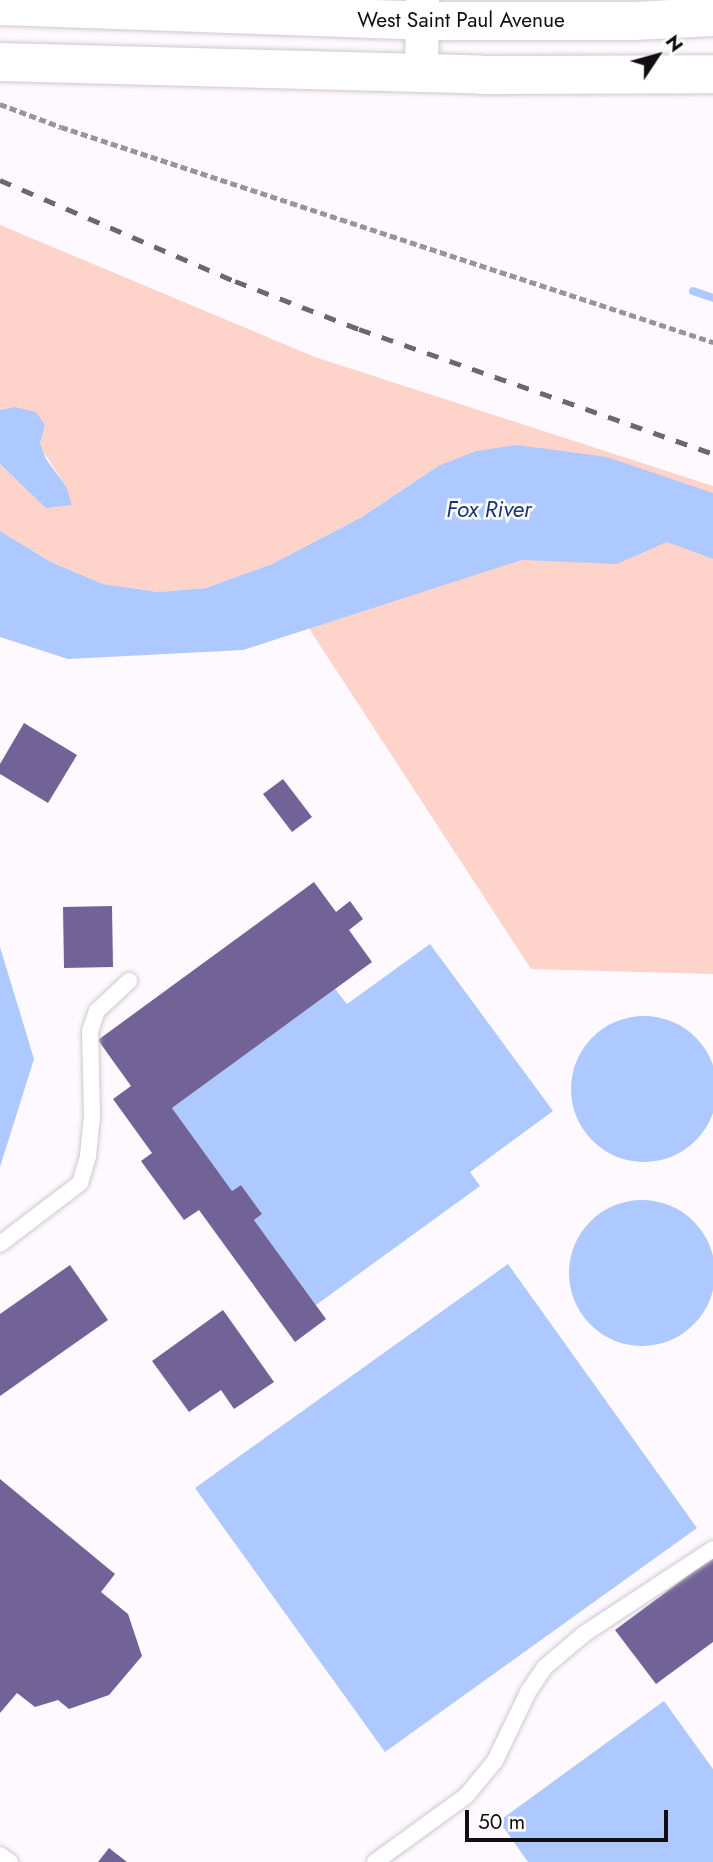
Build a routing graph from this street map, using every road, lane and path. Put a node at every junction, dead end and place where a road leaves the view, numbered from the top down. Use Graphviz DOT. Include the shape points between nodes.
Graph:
graph roads {
  1 [pos="0,6"];
  2 [pos="422,11"];
  3 [pos="713,17"];
  4 [pos="0,62"];
  5 [pos="421,73"];
  6 [pos="713,74"];
  7 [pos="0,104"];
  8 [pos="713,342"];
  9 [pos="129,981"];
  10 [pos="0,1244"];
  11 [pos="713,1549"];
  12 [pos="0,1855"];
  13 [pos="10,1862"];
  14 [pos="375,1862"];
  1 -- 2 [label="main road, West Saint Paul Avenue"];
  2 -- 3 [label="main road, West Saint Paul Avenue" via="634,21"];
  2 -- 5 [label="street"];
  4 -- 5 [label="main road"];
  5 -- 6 [label="main road"];
  7 -- 8 [label="path"];
  9 -- 10 [label="lane" via="97,1011 90,1031 92,1116 80,1183"];
  11 -- 14 [label="lane" via="584,1634 545,1667 495,1761 466,1796"];
  12 -- 13 [label="lane"];
}
